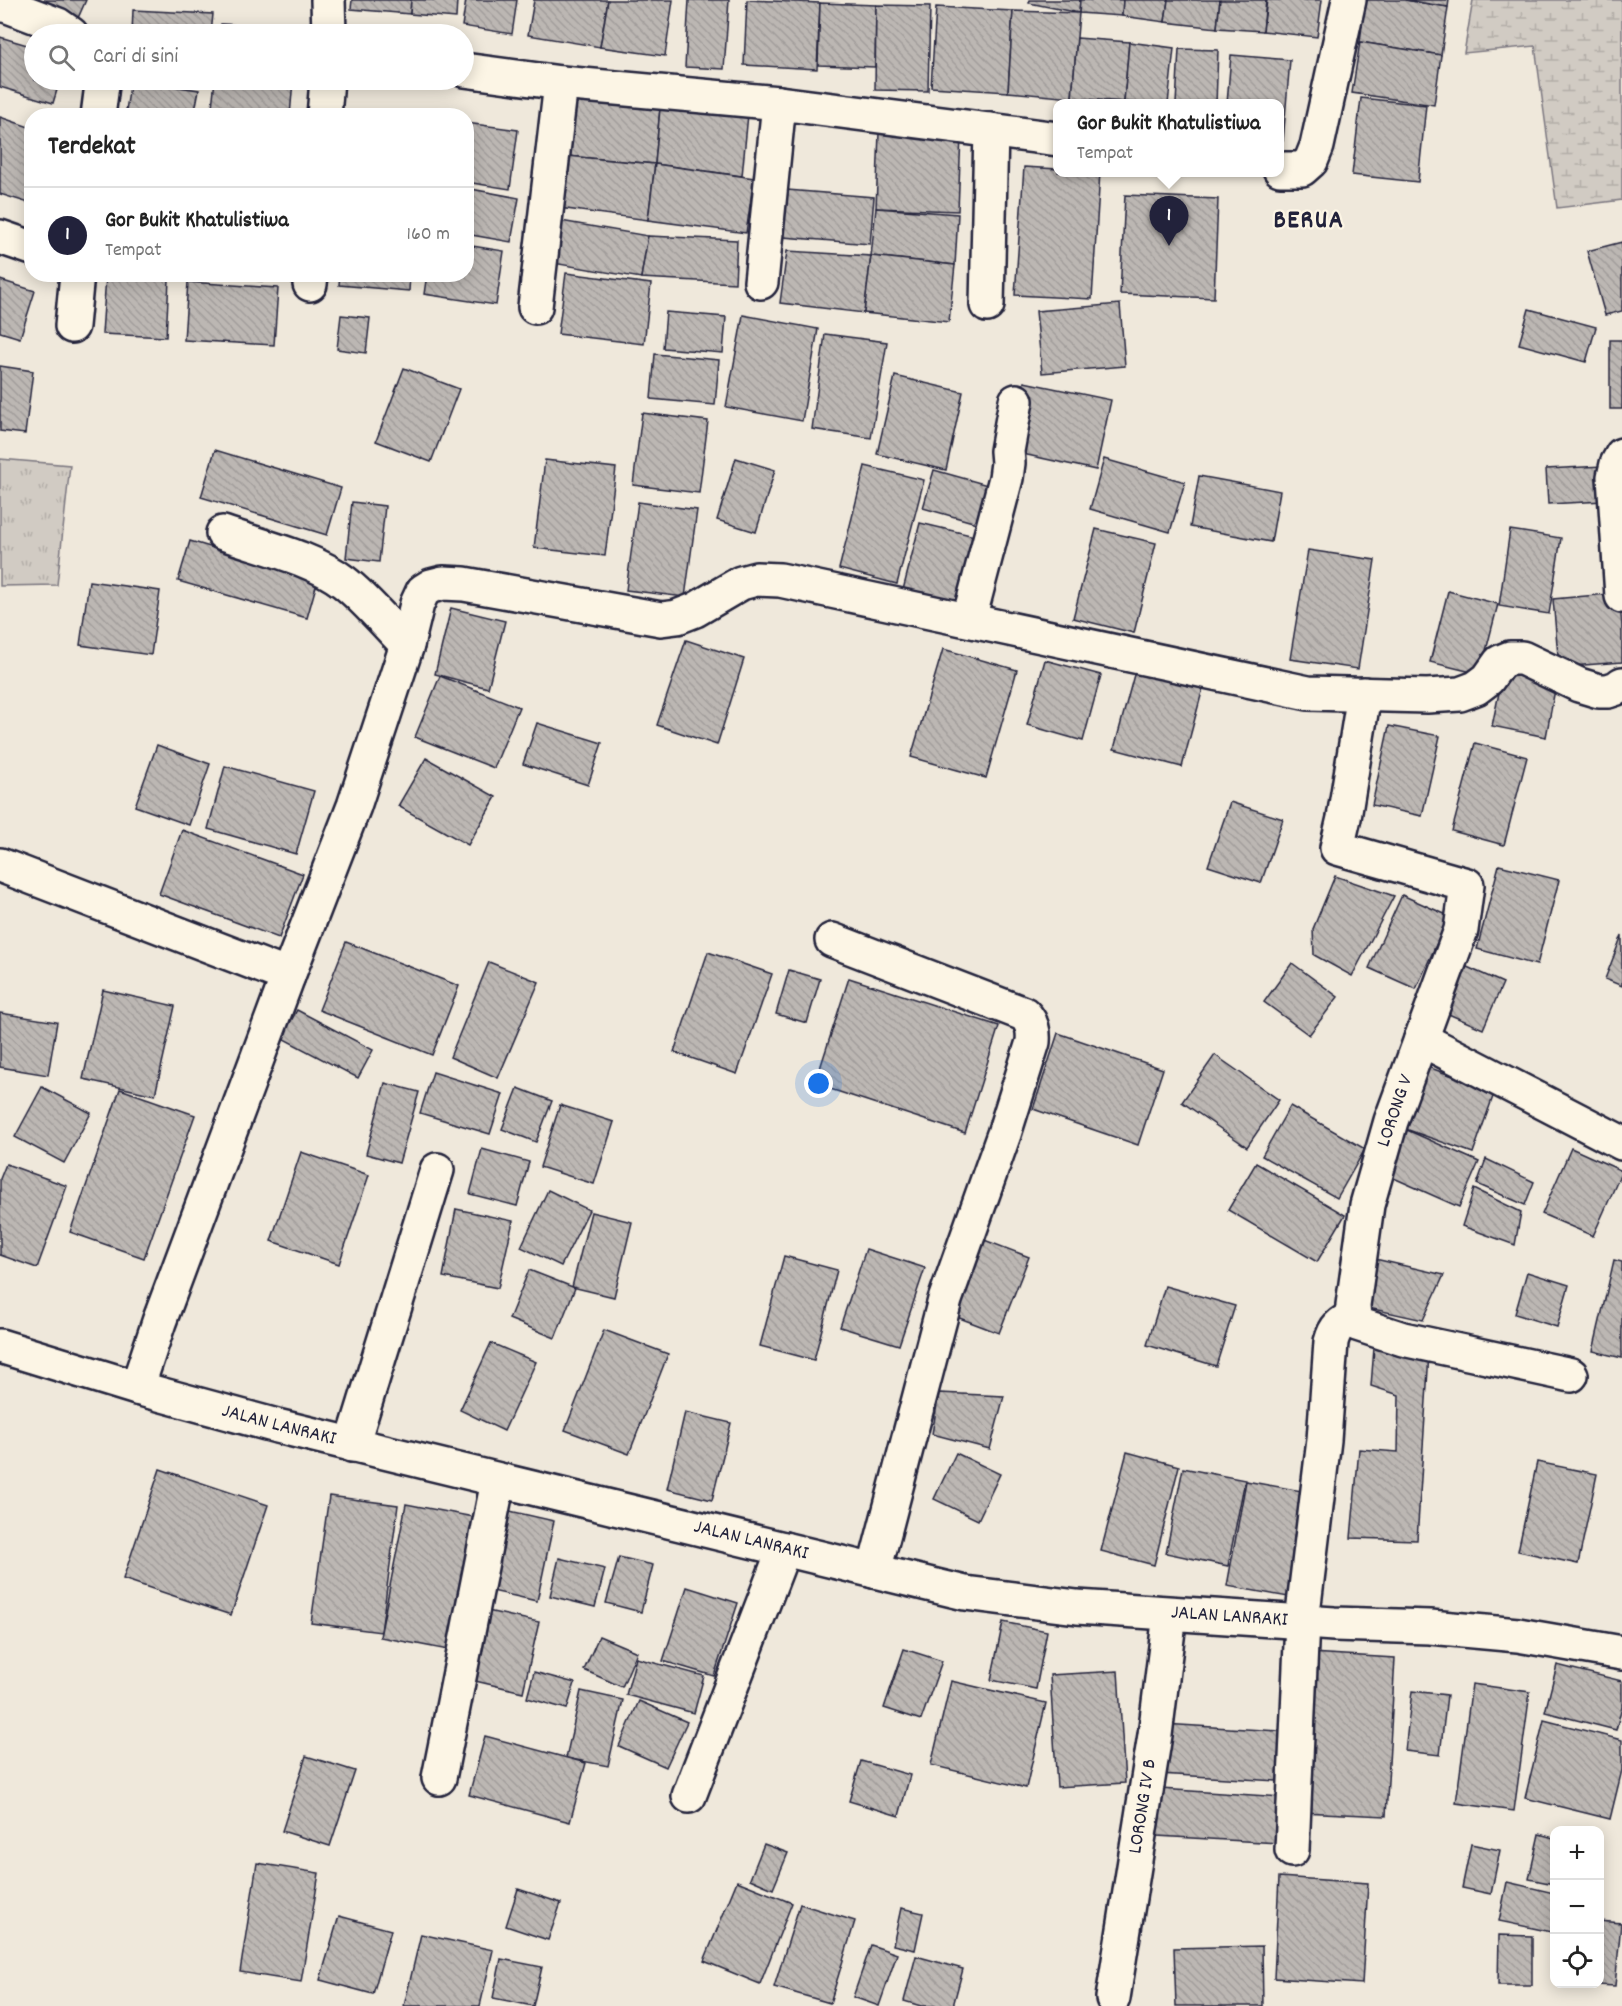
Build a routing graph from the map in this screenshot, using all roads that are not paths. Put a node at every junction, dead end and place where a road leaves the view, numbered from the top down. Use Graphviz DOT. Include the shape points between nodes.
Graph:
graph roads {
  1 [pos="328,0"];
  2 [pos="1349,0"];
  3 [pos="0,3"];
  4 [pos="55,24"];
  5 [pos="329,24"];
  6 [pos="474,71"];
  7 [pos="561,83"];
  8 [pos="101,90"];
  9 [pos="326,90"];
  10 [pos="779,103"];
  11 [pos="99,108"];
  12 [pos="325,108"];
  13 [pos="991,130"];
  14 [pos="1053,138"];
  15 [pos="1284,169"];
  16 [pos="0,237"];
  17 [pos="24,245"];
  18 [pos="76,282"];
  19 [pos="761,282"];
  20 [pos="987,305"];
  21 [pos="535,307"];
  22 [pos="72,326"];
  23 [pos="1016,401"];
  24 [pos="1622,455"];
  25 [pos="223,533"];
  26 [pos="1622,597"];
  27 [pos="969,619"];
  28 [pos="407,645"];
  29 [pos="1622,684"];
  30 [pos="1364,694"];
  31 [pos="0,865"];
  32 [pos="832,940"];
  33 [pos="288,976"];
  34 [pos="1421,1039"];
  35 [pos="1622,1143"];
  36 [pos="437,1170"];
  37 [pos="1354,1317"];
  38 [pos="0,1346"];
  39 [pos="1571,1375"];
  40 [pos="137,1388"];
  41 [pos="352,1445"];
  42 [pos="498,1481"];
  43 [pos="784,1549"];
  44 [pos="874,1571"];
  45 [pos="1170,1614"];
  46 [pos="1302,1621"];
  47 [pos="1622,1653"];
  48 [pos="439,1778"];
  49 [pos="689,1796"];
  50 [pos="1292,1850"];
  51 [pos="1113,1998"];
  1 -- 5 [label="street"];
  2 -- 15 [label="street" via="1326,113 1311,161 1302,169"];
  3 -- 4 [label="street"];
  6 -- 7 [label="street"];
  7 -- 10 [label="street"];
  7 -- 21 [label="street"];
  8 -- 11 [label="street"];
  9 -- 12 [label="street"];
  10 -- 13 [label="street"];
  10 -- 19 [label="street"];
  13 -- 14 [label="street"];
  13 -- 20 [label="street"];
  16 -- 17 [label="street"];
  18 -- 22 [label="street"];
  23 -- 27 [label="street" via="1006,478"];
  24 -- 26 [label="street" via="1614,485"];
  25 -- 28 [label="street" via="333,574"];
  27 -- 28 [label="street" via="780,580 741,583 695,610 660,619 443,583 423,591"];
  27 -- 30 [label="street" via="1308,693"];
  28 -- 33 [label="street" via="354,806"];
  29 -- 30 [label="street" via="1608,691 1599,690 1579,685 1522,658 1510,658 1500,662 1476,688 1460,694"];
  30 -- 34 [label="street, LORONG V" via="1337,848 1467,885 1461,930"];
  31 -- 33 [label="street"];
  32 -- 44 [label="street" via="1024,1014 1034,1033 1004,1134 945,1300"];
  33 -- 40 [label="street"];
  34 -- 35 [label="street"];
  34 -- 37 [label="street, LORONG V" via="1391,1121 1367,1205"];
  36 -- 41 [label="street"];
  37 -- 39 [label="street" via="1358,1324 1403,1339"];
  37 -- 46 [label="street" via="1340,1323 1330,1342 1324,1440"];
  38 -- 40 [label="street, JALAN LANRAKI"];
  40 -- 41 [label="street, JALAN LANRAKI"];
  41 -- 42 [label="street, JALAN LANRAKI"];
  42 -- 43 [label="street, JALAN LANRAKI"];
  42 -- 48 [label="street"];
  43 -- 44 [label="street, JALAN LANRAKI"];
  43 -- 49 [label="street"];
  44 -- 45 [label="street, JALAN LANRAKI" via="965,1593"];
  45 -- 46 [label="street, JALAN LANRAKI"];
  45 -- 51 [label="street, LORONG IV B"];
  46 -- 47 [label="street, JALAN LANRAKI" via="1518,1635"];
  46 -- 50 [label="street"];
}
